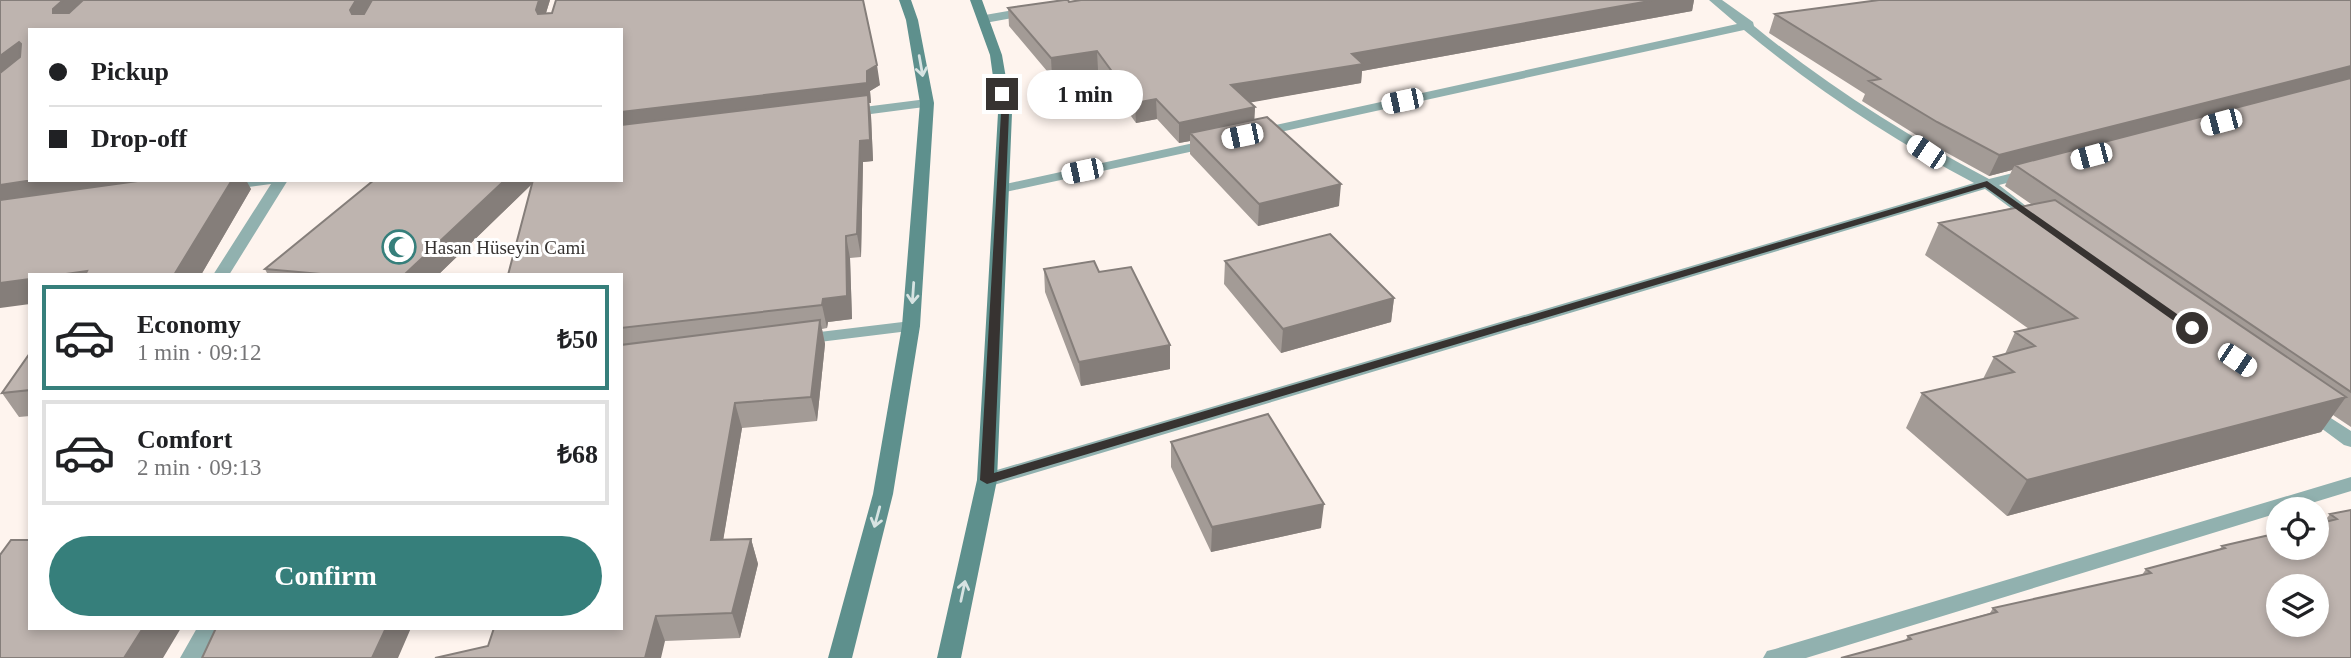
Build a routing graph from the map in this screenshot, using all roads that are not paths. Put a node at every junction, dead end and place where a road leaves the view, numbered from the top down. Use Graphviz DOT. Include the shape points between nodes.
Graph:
graph roads {
  1 [pos="905,0"];
  2 [pos="976,0"];
  3 [pos="1715,0"];
  4 [pos="1049,9"];
  5 [pos="985,19"];
  6 [pos="1749,25"];
  7 [pos="928,103"];
  8 [pos="834,114"];
  9 [pos="2041,170"];
  10 [pos="254,182"];
  11 [pos="280,182"];
  12 [pos="1987,184"];
  13 [pos="205,188"];
  14 [pos="1001,189"];
  15 [pos="2055,233"];
  16 [pos="223,273"];
  17 [pos="911,326"];
  18 [pos="787,341"];
  19 [pos="2294,400"];
  20 [pos="2351,440"];
  21 [pos="987,480"];
  22 [pos="2351,484"];
  23 [pos="208,630"];
  24 [pos="192,658"];
  25 [pos="840,658"];
  26 [pos="949,658"];
  27 [pos="1774,658"];
  1 -- 7 [label="main road, one-way"];
  2 -- 5 [label="main road"];
  3 -- 6 [label="street"];
  4 -- 5 [label="street"];
  5 -- 14 [label="main road" via="1005,113"];
  6 -- 12 [label="street" via="1778,52 1926,152"];
  6 -- 14 [label="street"];
  7 -- 8 [label="street"];
  7 -- 17 [label="main road, one-way"];
  9 -- 12 [label="street"];
  10 -- 13 [label="street"];
  11 -- 16 [label="street"];
  12 -- 15 [label="street"];
  12 -- 21 [label="street"];
  14 -- 21 [label="main road"];
  17 -- 18 [label="street"];
  17 -- 25 [label="main road, one-way" via="883,494"];
  19 -- 20 [label="street"];
  26 -- 21 [label="main road, one-way"];
  22 -- 27 [label="street"];
  23 -- 24 [label="street"];
}
